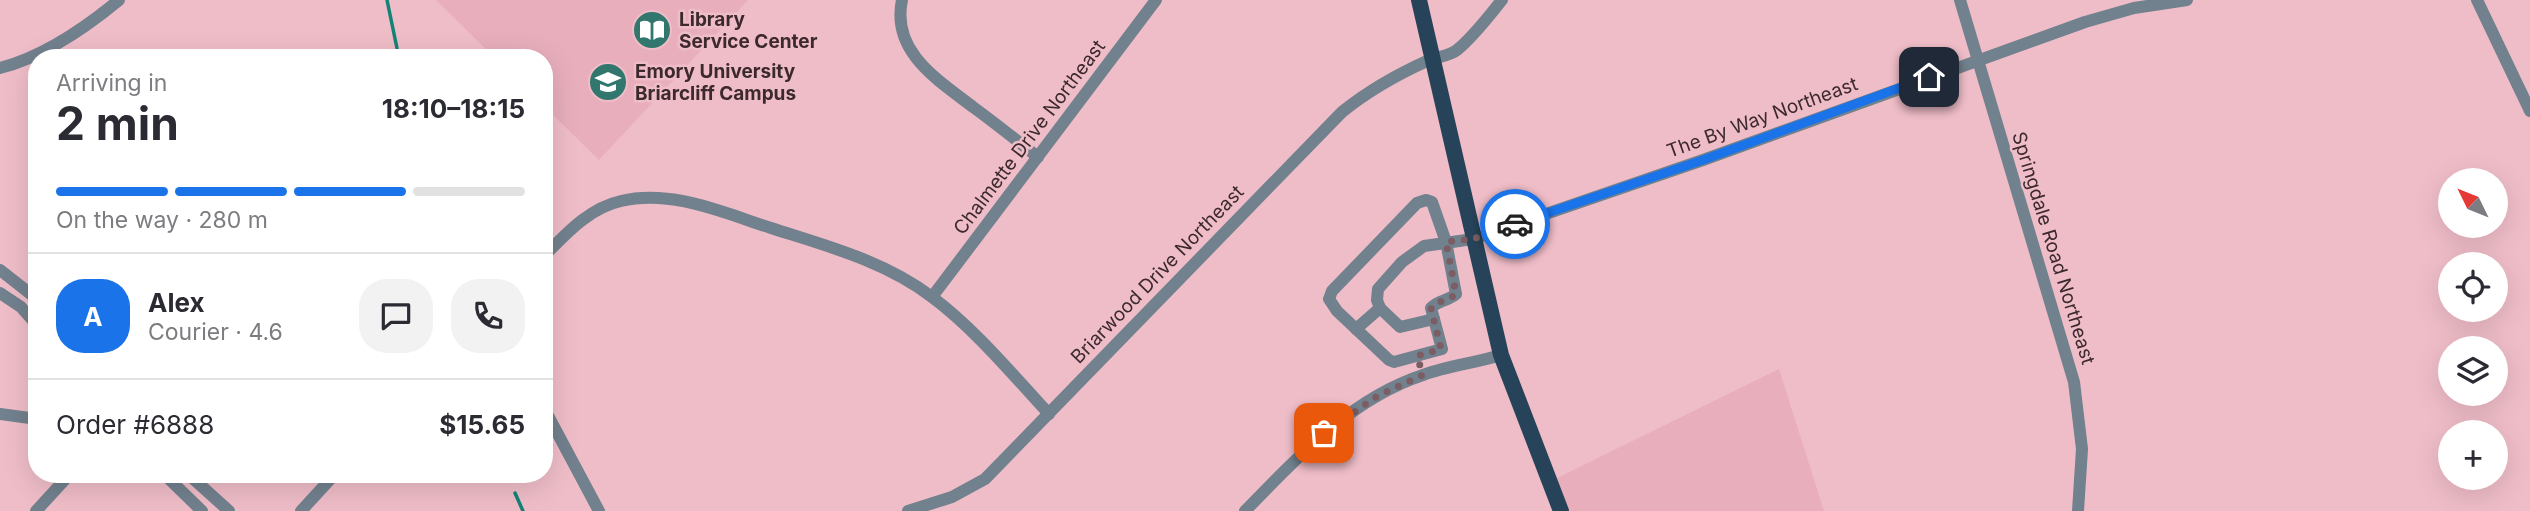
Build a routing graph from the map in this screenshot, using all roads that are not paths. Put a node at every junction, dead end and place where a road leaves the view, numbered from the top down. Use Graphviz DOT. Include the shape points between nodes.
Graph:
graph roads {
  1 [pos="119,0"];
  2 [pos="902,0"];
  3 [pos="1156,0"];
  4 [pos="1419,0"];
  5 [pos="1502,0"];
  6 [pos="1960,0"];
  7 [pos="2184,0"];
  8 [pos="2477,0"];
  9 [pos="45,49"];
  10 [pos="28,58"];
  11 [pos="1432,58"];
  12 [pos="1977,60"];
  13 [pos="0,68"];
  14 [pos="2530,111"];
  15 [pos="1038,157"];
  16 [pos="1473,239"];
  17 [pos="1446,242"];
  18 [pos="553,248"];
  19 [pos="0,270"];
  20 [pos="28,292"];
  21 [pos="0,293"];
  22 [pos="932,297"];
  23 [pos="1380,308"];
  24 [pos="28,314"];
  25 [pos="1433,319"];
  26 [pos="1356,330"];
  27 [pos="1501,355"];
  28 [pos="1417,356"];
  29 [pos="1423,375"];
  30 [pos="0,414"];
  31 [pos="1049,414"];
  32 [pos="28,418"];
  33 [pos="553,425"];
  34 [pos="62,483"];
  35 [pos="173,483"];
  36 [pos="198,483"];
  37 [pos="327,483"];
  38 [pos="36,511"];
  39 [pos="202,511"];
  40 [pos="229,511"];
  41 [pos="301,511"];
  42 [pos="599,511"];
  43 [pos="908,511"];
  44 [pos="1245,511"];
  45 [pos="1561,511"];
  46 [pos="2078,511"];
  1 -- 9 [label="street"];
  2 -- 15 [label="street" via="902,26 916,60"];
  3 -- 15 [label="street, Chalmette Drive Northeast"];
  4 -- 11 [label="main road"];
  5 -- 11 [label="street, Briarwood Drive Northeast" via="1456,51"];
  6 -- 12 [label="street, Springdale Road Northeast"];
  7 -- 12 [label="street, The By Way Northeast" via="2115,14"];
  8 -- 14 [label="street"];
  10 -- 13 [label="street"];
  11 -- 16 [label="main road"];
  11 -- 31 [label="street, Briarwood Drive Northeast" via="1342,112"];
  12 -- 16 [label="street, The By Way Northeast"];
  12 -- 46 [label="street, Springdale Road Northeast" via="2074,382 2081,435"];
  15 -- 22 [label="street, Chalmette Drive Northeast"];
  16 -- 17 [label="street, The By Way Northeast"];
  16 -- 27 [label="main road"];
  17 -- 23 [label="street, The By Way Northeast" via="1423,246 1402,262 1378,289"];
  17 -- 25 [label="street" via="1456,294 1436,302 1431,308"];
  17 -- 26 [label="street" via="1432,202 1417,203 1332,291 1331,305"];
  18 -- 22 [label="street" via="600,208 632,199 663,198 833,246"];
  19 -- 20 [label="street"];
  21 -- 24 [label="street"];
  22 -- 31 [label="street"];
  23 -- 25 [label="street" via="1400,327"];
  23 -- 26 [label="street"];
  25 -- 28 [label="street" via="1441,349"];
  26 -- 28 [label="street" via="1388,360"];
  27 -- 29 [label="street"];
  27 -- 45 [label="main road"];
  28 -- 29 [label="street"];
  29 -- 44 [label="street" via="1379,395 1312,442"];
  30 -- 32 [label="street"];
  31 -- 43 [label="street, Briarwood Drive Northeast" via="985,478 952,497"];
  33 -- 42 [label="street"];
  34 -- 38 [label="street"];
  35 -- 39 [label="street"];
  36 -- 40 [label="street"];
  37 -- 41 [label="street"];
}
